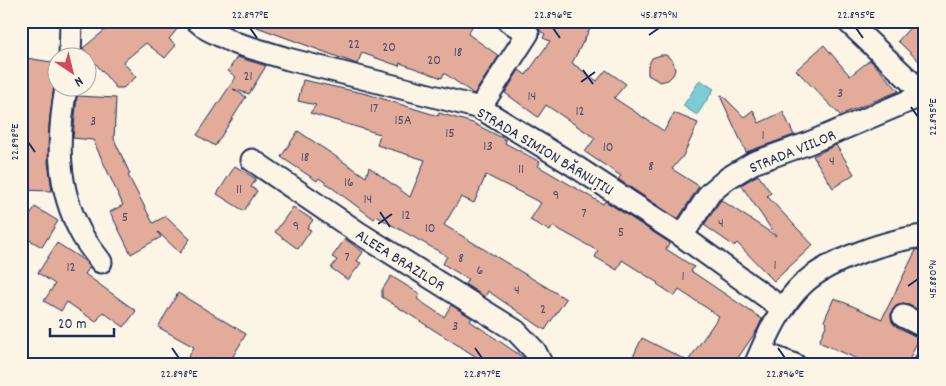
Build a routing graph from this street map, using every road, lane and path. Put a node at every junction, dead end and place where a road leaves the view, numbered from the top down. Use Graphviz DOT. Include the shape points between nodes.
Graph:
graph roads {
  1 [pos="71,21"];
  2 [pos="197,21"];
  3 [pos="508,21"];
  4 [pos="847,21"];
  5 [pos="532,27"];
  6 [pos="70,48"];
  7 [pos="924,94"];
  8 [pos="64,98"];
  9 [pos="480,108"];
  10 [pos="252,160"];
  11 [pos="682,236"];
  12 [pos="925,236"];
  13 [pos="100,262"];
  14 [pos="782,308"];
  15 [pos="903,316"];
  16 [pos="925,327"];
  17 [pos="758,358"];
  18 [pos="542,365"];
  19 [pos="795,365"];
  1 -- 6 [label="street"];
  2 -- 9 [label="street, STRADA SIMION BĂRNUȚIU" via="236,43 288,59"];
  3 -- 5 [label="street"];
  4 -- 7 [label="street"];
  5 -- 9 [label="street"];
  7 -- 11 [label="street, STRADA VIILOR" via="753,163 710,192"];
  8 -- 13 [label="street" via="59,152 61,175 72,215 81,235"];
  9 -- 11 [label="street, STRADA SIMION BĂRNUȚIU"];
  10 -- 18 [label="street, ALEEA BRAZILOR" via="359,233 516,331 535,351"];
  11 -- 14 [label="street, STRADA SIMION BĂRNUȚIU"];
  12 -- 14 [label="street" via="869,248 830,267 805,282"];
  14 -- 17 [label="street"];
  15 -- 16 [label="street"];
  17 -- 19 [label="street"];
}
